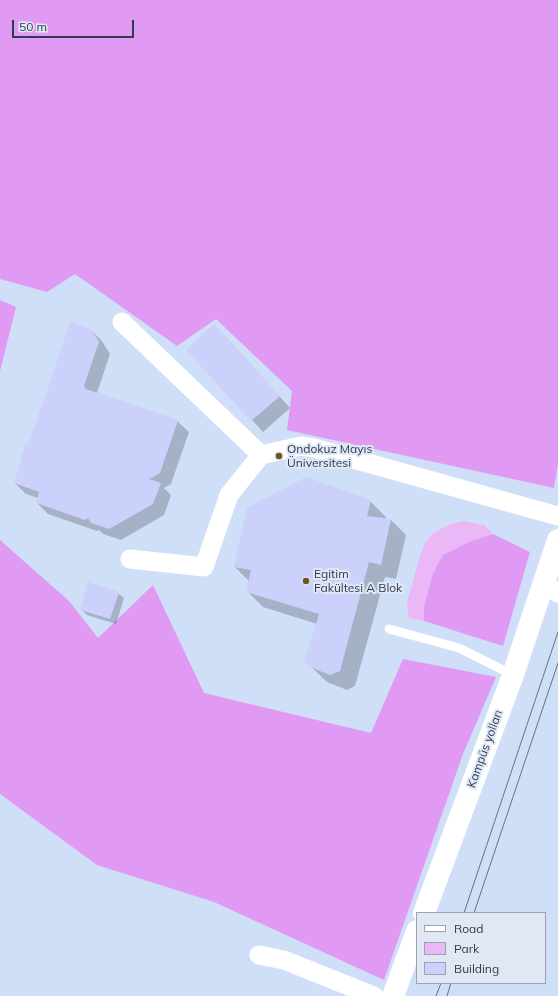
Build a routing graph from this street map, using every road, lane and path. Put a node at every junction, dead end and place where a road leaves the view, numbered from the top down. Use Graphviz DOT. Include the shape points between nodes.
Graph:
graph roads {
  1 [pos="122,322"];
  2 [pos="261,455"];
  3 [pos="558,516"];
  4 [pos="558,540"];
  5 [pos="130,559"];
  6 [pos="550,588"];
  7 [pos="388,629"];
  8 [pos="512,675"];
  9 [pos="424,912"];
  10 [pos="416,934"];
  11 [pos="259,955"];
  12 [pos="374,996"];
  13 [pos="393,996"];
  1 -- 2 [label="street"];
  2 -- 3 [label="street" via="301,446 314,448"];
  2 -- 5 [label="street" via="229,495 204,567"];
  4 -- 6 [label="street, Kampüs yolları"];
  6 -- 8 [label="street, Kampüs yolları"];
  7 -- 8 [label="lane" via="459,648"];
  8 -- 9 [label="street, Kampüs yolları"];
  10 -- 13 [label="street"];
  11 -- 12 [label="street" via="284,960"];
}
